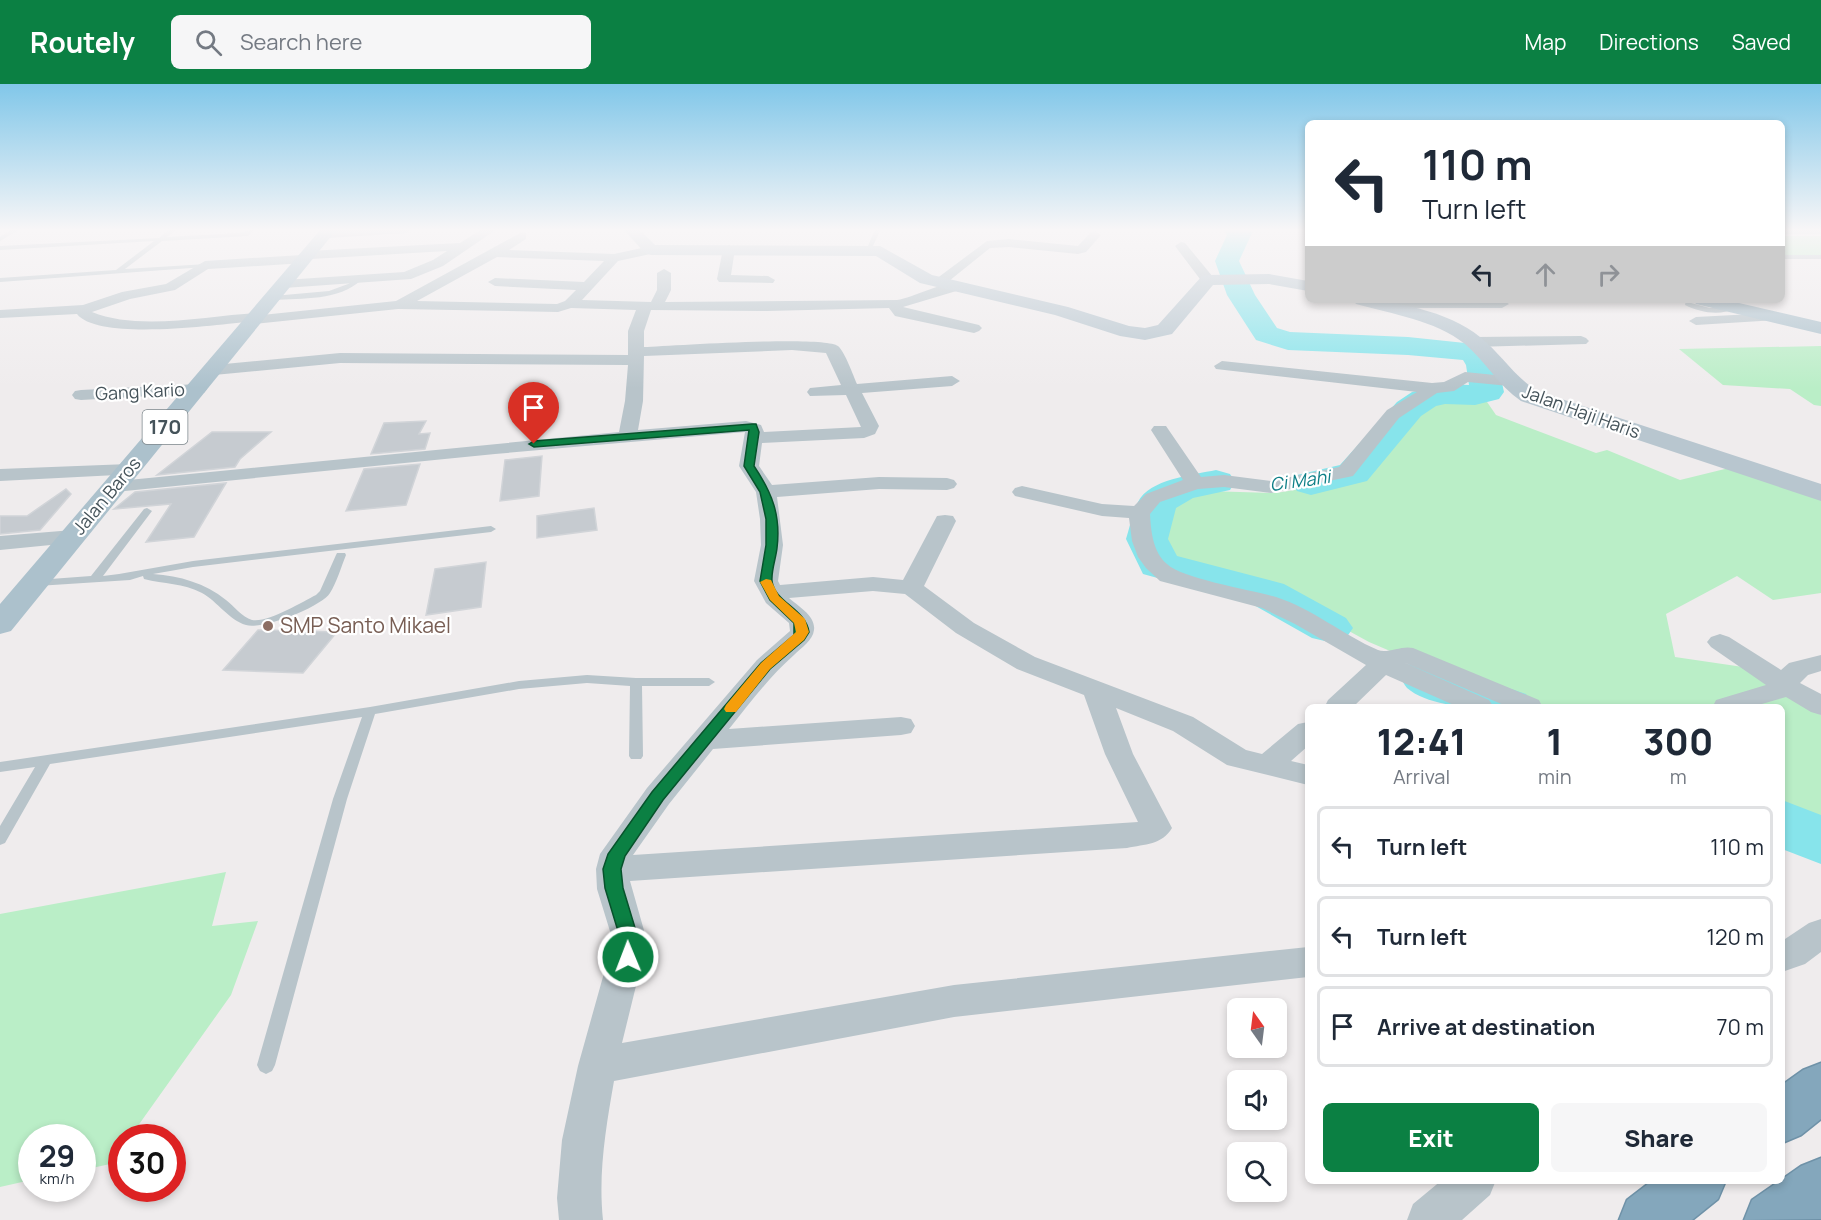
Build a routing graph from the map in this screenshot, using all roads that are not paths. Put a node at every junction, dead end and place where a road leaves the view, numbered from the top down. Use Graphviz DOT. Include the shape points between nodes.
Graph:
graph roads {
  1 [pos="178,282"];
  2 [pos="286,282"];
  3 [pos="343,282"];
  4 [pos="442,282"];
  5 [pos="495,282"];
  6 [pos="592,282"];
  7 [pos="664,282"];
  8 [pos="939,282"];
  9 [pos="1211,282"];
  10 [pos="1290,282"];
  11 [pos="1305,285"];
  12 [pos="588,286"];
  13 [pos="958,286"];
  14 [pos="278,291"];
  15 [pos="1372,303"];
  16 [pos="1688,303"];
  17 [pos="1714,303"];
  18 [pos="1762,303"];
  19 [pos="570,304"];
  20 [pos="1502,304"];
  21 [pos="398,305"];
  22 [pos="894,305"];
  23 [pos="651,306"];
  24 [pos="1388,308"];
  25 [pos="1734,308"];
  26 [pos="85,309"];
  27 [pos="0,314"];
  28 [pos="1772,317"];
  29 [pos="801,318"];
  30 [pos="255,319"];
  31 [pos="1696,321"];
  32 [pos="1813,321"];
  33 [pos="974,328"];
  34 [pos="1581,341"];
  35 [pos="1474,342"];
  36 [pos="802,345"];
  37 [pos="514,348"];
  38 [pos="636,356"];
  39 [pos="502,360"];
  40 [pos="1222,366"];
  41 [pos="214,370"];
  42 [pos="1502,380"];
  43 [pos="952,381"];
  44 [pos="853,388"];
  45 [pos="1432,388"];
  46 [pos="198,389"];
  47 [pos="816,392"];
  48 [pos="81,395"];
  49 [pos="1160,430"];
  50 [pos="628,435"];
  51 [pos="753,438"];
  52 [pos="0,475"];
  53 [pos="122,478"];
  54 [pos="1195,483"];
  55 [pos="947,484"];
  56 [pos="766,492"];
  57 [pos="1022,492"];
  58 [pos="1821,494"];
  59 [pos="147,511"];
  60 [pos="1139,513"];
  61 [pos="945,521"];
  62 [pos="491,529"];
  63 [pos="73,537"];
  64 [pos="0,543"];
  65 [pos="340,555"];
  66 [pos="123,576"];
  67 [pos="95,578"];
  68 [pos="34,583"];
  69 [pos="911,588"];
  70 [pos="785,607"];
  71 [pos="0,624"];
  72 [pos="1720,642"];
  73 [pos="1387,661"];
  74 [pos="1821,663"];
  75 [pos="636,682"];
  76 [pos="709,682"];
  77 [pos="1786,686"];
  78 [pos="1096,690"];
  79 [pos="1340,704"];
  80 [pos="1475,704"];
  81 [pos="1523,704"];
  82 [pos="1733,704"];
  83 [pos="1821,706"];
  84 [pos="370,711"];
  85 [pos="901,726"];
  86 [pos="1305,733"];
  87 [pos="706,740"];
  88 [pos="636,756"];
  89 [pos="45,760"];
  90 [pos="1267,765"];
  91 [pos="0,767"];
  92 [pos="1305,774"];
  93 [pos="0,839"];
  94 [pos="612,869"];
  95 [pos="1821,933"];
  96 [pos="1785,956"];
  97 [pos="1305,962"];
  98 [pos="266,1065"];
  99 [pos="597,1066"];
  100 [pos="1821,1087"];
  101 [pos="1785,1115"];
  102 [pos="1470,1184"];
  103 [pos="1694,1184"];
  104 [pos="1821,1186"];
  105 [pos="581,1220"];
  106 [pos="1429,1220"];
  107 [pos="1647,1220"];
  108 [pos="1772,1220"];
  1 -- 26 [label="street"];
  2 -- 14 [label="main road, Jalan Baros / 170"];
  3 -- 14 [label="street"];
  4 -- 21 [label="street"];
  5 -- 12 [label="street"];
  6 -- 12 [label="street"];
  7 -- 23 [label="street" via="664,290"];
  8 -- 13 [label="street"];
  9 -- 13 [label="street" via="1165,330 1145,334"];
  10 -- 11 [label="street"];
  12 -- 19 [label="street"];
  13 -- 22 [label="street"];
  14 -- 30 [label="main road, Jalan Baros / 170"];
  15 -- 24 [label="street, Jalan Haji Haris"];
  16 -- 25 [label="lane" via="1702,310"];
  17 -- 25 [label="main road"];
  18 -- 32 [label="main road"];
  19 -- 21 [label="street" via="553,309"];
  19 -- 23 [label="street"];
  20 -- 24 [label="street"];
  21 -- 30 [label="street"];
  22 -- 29 [label="street"];
  22 -- 33 [label="street" via="900,313"];
  23 -- 29 [label="street"];
  23 -- 38 [label="street" via="636,331"];
  24 -- 35 [label="street, Jalan Haji Haris" via="1449,326"];
  25 -- 28 [label="main road"];
  26 -- 27 [label="street"];
  26 -- 30 [label="street" via="84,314 92,319 122,324"];
  28 -- 31 [label="street"];
  28 -- 32 [label="main road"];
  29 -- 36 [label="street" via="797,333"];
  30 -- 41 [label="main road, Jalan Baros / 170"];
  34 -- 35 [label="street"];
  35 -- 42 [label="street, Jalan Haji Haris"];
  36 -- 38 [label="street"];
  36 -- 44 [label="street" via="832,349"];
  37 -- 39 [label="street"];
  38 -- 39 [label="street"];
  38 -- 50 [label="street"];
  39 -- 41 [label="street" via="448,354 330,358"];
  40 -- 45 [label="street"];
  41 -- 46 [label="main road, Jalan Baros / 170"];
  42 -- 45 [label="street" via="1461,378 1448,387"];
  42 -- 58 [label="street, Jalan Haji Haris" via="1538,399"];
  43 -- 44 [label="street"];
  44 -- 47 [label="street"];
  44 -- 51 [label="street" via="870,426 865,432"];
  45 -- 54 [label="street" via="1394,414 1346,472 1271,487 1224,481"];
  46 -- 48 [label="street, Gang Kario"];
  46 -- 53 [label="main road, Jalan Baros / 170"];
  49 -- 54 [label="street"];
  50 -- 51 [label="street" via="746,426 754,429"];
  50 -- 53 [label="street"];
  51 -- 56 [label="street" via="749,466"];
  52 -- 53 [label="street"];
  53 -- 63 [label="main road, Jalan Baros / 170"];
  54 -- 60 [label="street" via="1153,498"];
  55 -- 56 [label="street" via="879,483"];
  56 -- 70 [label="street" via="772,545 766,581"];
  57 -- 60 [label="street" via="1102,510"];
  59 -- 67 [label="lane"];
  60 -- 73 [label="street" via="1144,547 1152,564 1168,576 1270,603"];
  61 -- 69 [label="street"];
  62 -- 66 [label="lane" via="193,564"];
  63 -- 64 [label="street"];
  63 -- 68 [label="main road, Jalan Baros / 170"];
  65 -- 66 [label="lane" via="321,597 255,623 248,622 203,588 182,580"];
  66 -- 67 [label="lane"];
  67 -- 68 [label="lane"];
  68 -- 71 [label="main road, Jalan Baros / 170"];
  69 -- 70 [label="street" via="863,585"];
  69 -- 78 [label="street" via="965,628 1026,663"];
  70 -- 87 [label="street" via="802,632 765,666"];
  72 -- 77 [label="street"];
  73 -- 79 [label="street"];
  73 -- 80 [label="street"];
  73 -- 81 [label="street" via="1404,654"];
  74 -- 77 [label="street" via="1793,671"];
  75 -- 76 [label="lane"];
  75 -- 84 [label="lane" via="587,679 541,683"];
  75 -- 88 [label="lane"];
  77 -- 82 [label="street"];
  77 -- 83 [label="street"];
  78 -- 90 [label="street" via="1183,724 1237,758"];
  78 -- 94 [label="street" via="1119,754 1156,828 1153,831 1116,837"];
  84 -- 89 [label="lane"];
  84 -- 98 [label="lane" via="340,799"];
  85 -- 87 [label="street"];
  86 -- 90 [label="street"];
  87 -- 94 [label="street" via="631,831 616,854"];
  89 -- 91 [label="lane"];
  89 -- 93 [label="lane"];
  90 -- 92 [label="street"];
  94 -- 99 [label="street" via="630,941"];
  95 -- 96 [label="street"];
  97 -- 99 [label="street" via="954,1001"];
  99 -- 105 [label="street" via="583,1140"];
  100 -- 101 [label="highway"];
  102 -- 106 [label="street"];
  103 -- 107 [label="highway"];
  104 -- 108 [label="highway"];
}
